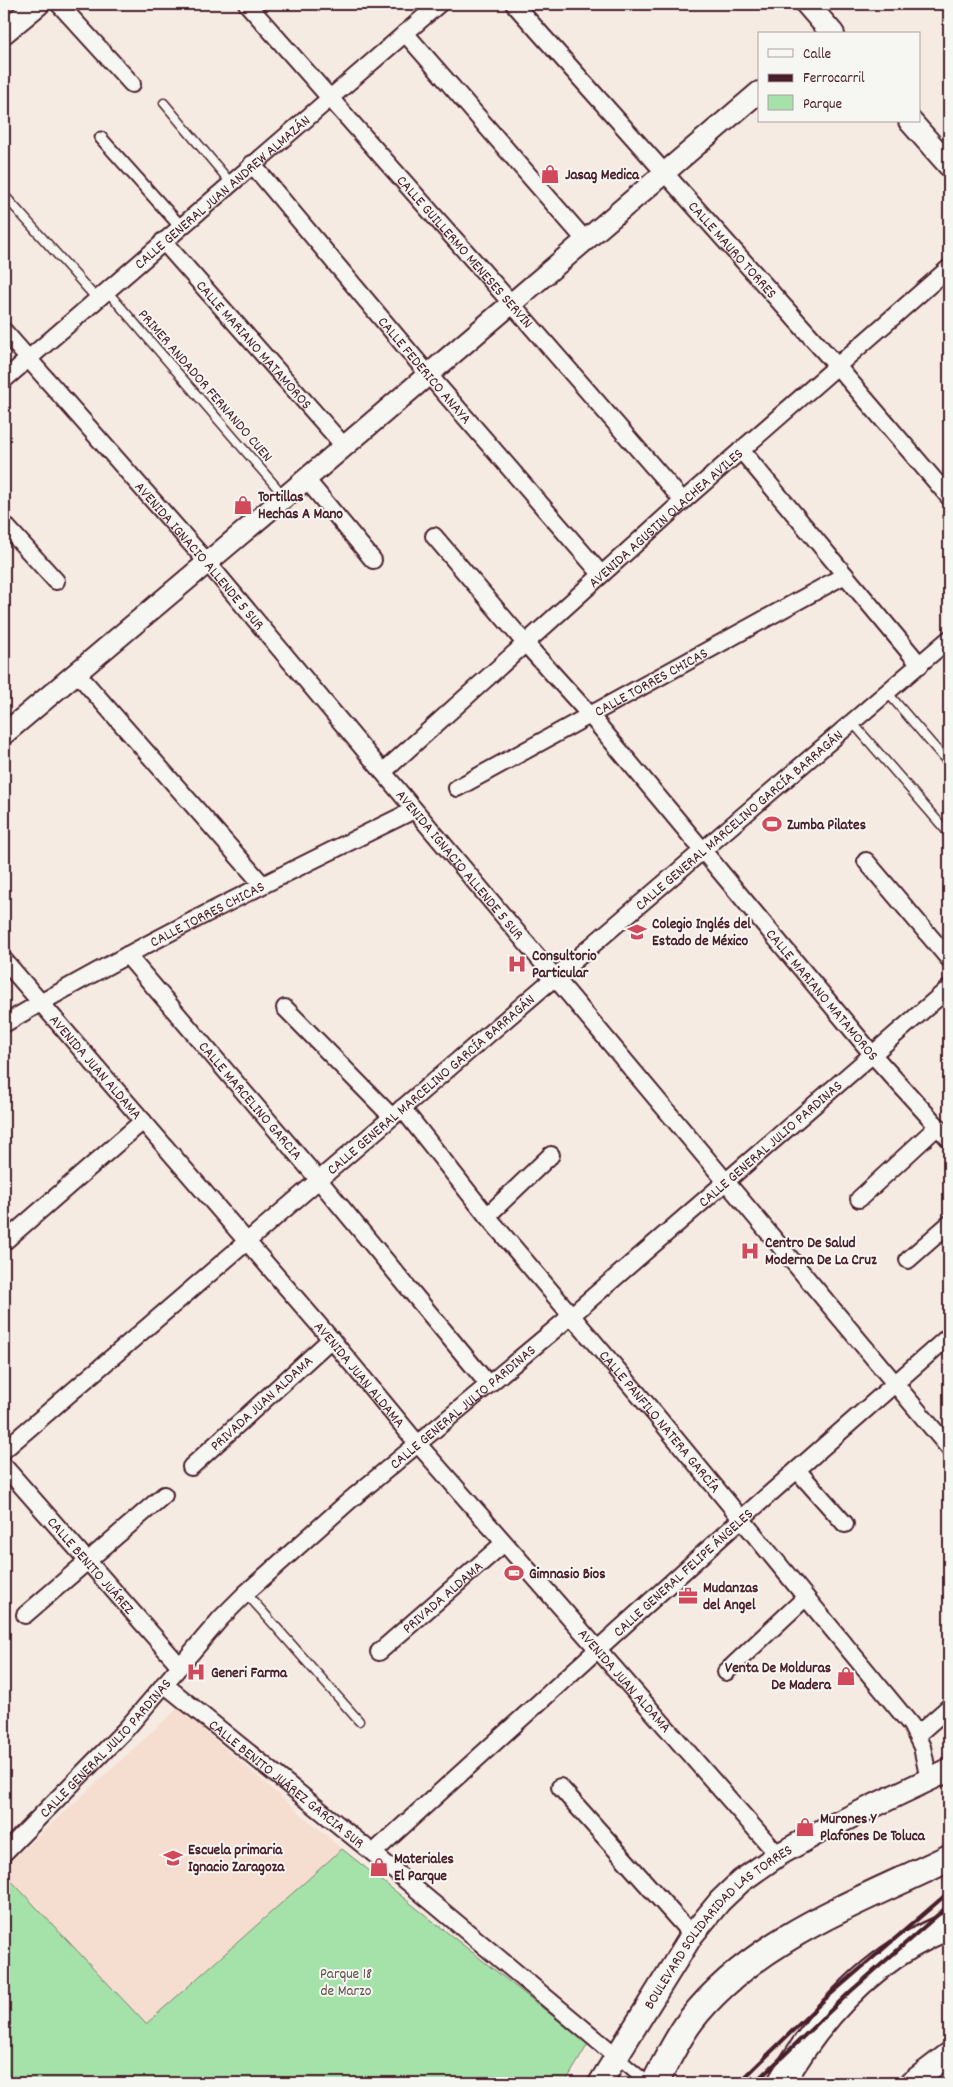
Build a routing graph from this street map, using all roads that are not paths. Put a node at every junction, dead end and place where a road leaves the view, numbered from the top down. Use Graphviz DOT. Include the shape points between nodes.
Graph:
graph roads {
  1 [pos="38,4"];
  2 [pos="59,4"];
  3 [pos="247,4"];
  4 [pos="439,4"];
  5 [pos="514,4"];
  6 [pos="4,32"];
  7 [pos="405,33"];
  8 [pos="132,84"];
  9 [pos="758,93"];
  10 [pos="330,97"];
  11 [pos="164,103"];
  12 [pos="911,122"];
  13 [pos="102,138"];
  14 [pos="252,164"];
  15 [pos="949,165"];
  16 [pos="665,173"];
  17 [pos="231,183"];
  18 [pos="4,195"];
  19 [pos="180,226"];
  20 [pos="586,240"];
  21 [pos="163,241"];
  22 [pos="949,268"];
  23 [pos="102,295"];
  24 [pos="512,303"];
  25 [pos="4,331"];
  26 [pos="28,359"];
  27 [pos="837,366"];
  28 [pos="428,374"];
  29 [pos="4,380"];
  30 [pos="344,446"];
  31 [pos="741,450"];
  32 [pos="306,479"];
  33 [pos="285,497"];
  34 [pos="949,497"];
  35 [pos="683,501"];
  36 [pos="4,524"];
  37 [pos="434,536"];
  38 [pos="373,560"];
  39 [pos="207,562"];
  40 [pos="602,574"];
  41 [pos="845,575"];
  42 [pos="56,581"];
  43 [pos="949,638"];
  44 [pos="524,643"];
  45 [pos="920,665"];
  46 [pos="76,672"];
  47 [pos="887,692"];
  48 [pos="590,715"];
  49 [pos="852,722"];
  50 [pos="6,727"];
  51 [pos="949,764"];
  52 [pos="384,772"];
  53 [pos="457,788"];
  54 [pos="414,810"];
  55 [pos="949,834"];
  56 [pos="700,850"];
  57 [pos="866,861"];
  58 [pos="262,884"];
  59 [pos="127,955"];
  60 [pos="949,959"];
  61 [pos="4,960"];
  62 [pos="556,978"];
  63 [pos="949,988"];
  64 [pos="41,1002"];
  65 [pos="285,1008"];
  66 [pos="4,1024"];
  67 [pos="873,1055"];
  68 [pos="397,1112"];
  69 [pos="143,1120"];
  70 [pos="938,1126"];
  71 [pos="949,1139"];
  72 [pos="551,1155"];
  73 [pos="318,1179"];
  74 [pos="727,1182"];
  75 [pos="859,1199"];
  76 [pos="487,1216"];
  77 [pos="949,1224"];
  78 [pos="247,1241"];
  79 [pos="4,1242"];
  80 [pos="908,1260"];
  81 [pos="572,1316"];
  82 [pos="949,1336"];
  83 [pos="331,1339"];
  84 [pos="488,1384"];
  85 [pos="895,1384"];
  86 [pos="417,1442"];
  87 [pos="949,1448"];
  88 [pos="4,1450"];
  89 [pos="4,1466"];
  90 [pos="191,1467"];
  91 [pos="797,1470"];
  92 [pos="164,1495"];
  93 [pos="740,1520"];
  94 [pos="845,1524"];
  95 [pos="504,1543"];
  96 [pos="88,1561"];
  97 [pos="246,1593"];
  98 [pos="805,1598"];
  99 [pos="25,1615"];
  100 [pos="598,1650"];
  101 [pos="379,1652"];
  102 [pos="180,1666"];
  103 [pos="726,1672"];
  104 [pos="164,1684"];
  105 [pos="949,1707"];
  106 [pos="360,1721"];
  107 [pos="917,1736"];
  108 [pos="949,1770"];
  109 [pos="929,1780"];
  110 [pos="560,1787"];
  111 [pos="4,1853"];
  112 [pos="372,1853"];
  113 [pos="778,1855"];
  114 [pos="949,1858"];
  115 [pos="949,1926"];
  116 [pos="692,1936"];
  117 [pos="949,2054"];
  118 [pos="616,2056"];
  119 [pos="600,2083"];
  120 [pos="648,2083"];
  121 [pos="655,2083"];
  122 [pos="781,2083"];
  123 [pos="911,2083"];
  1 -- 6 [label="main road"];
  2 -- 8 [label="street"];
  3 -- 10 [label="street, CALLE GUILLERMO MENESES SERVÍN"];
  4 -- 7 [label="street, CALLE GENERAL JUAN ANDREW ALMAZÁN"];
  5 -- 16 [label="street, CALLE MAURO TORRES"];
  7 -- 10 [label="street, CALLE GENERAL JUAN ANDREW ALMAZÁN"];
  7 -- 20 [label="street"];
  9 -- 16 [label="street"];
  10 -- 14 [label="street, CALLE GENERAL JUAN ANDREW ALMAZÁN"];
  10 -- 24 [label="street, CALLE GUILLERMO MENESES SERVÍN"];
  11 -- 17 [label="lane"];
  12 -- 15 [label="main road"];
  13 -- 19 [label="street"];
  14 -- 17 [label="street, CALLE GENERAL JUAN ANDREW ALMAZÁN"];
  14 -- 28 [label="street, CALLE FEDERICO ANAYA"];
  16 -- 20 [label="street"];
  16 -- 27 [label="street, CALLE MAURO TORRES"];
  17 -- 19 [label="street, CALLE GENERAL JUAN ANDREW ALMAZÁN"];
  18 -- 23 [label="lane, PRIMER ANDADOR FERNANDO CUEN"];
  19 -- 21 [label="street, CALLE GENERAL JUAN ANDREW ALMAZÁN"];
  20 -- 24 [label="street"];
  21 -- 23 [label="street, CALLE GENERAL JUAN ANDREW ALMAZÁN"];
  21 -- 30 [label="street, CALLE MARIANO MATAMOROS"];
  22 -- 27 [label="street, AVENIDA AGUSTIN OLACHEA AVILES"];
  23 -- 26 [label="street, CALLE GENERAL JUAN ANDREW ALMAZÁN"];
  23 -- 33 [label="lane, PRIMER ANDADOR FERNANDO CUEN"];
  24 -- 28 [label="street"];
  24 -- 35 [label="street, CALLE GUILLERMO MENESES SERVÍN"];
  25 -- 26 [label="street, AVENIDA IGNACIO ALLENDE 5 SUR"];
  26 -- 29 [label="street, CALLE GENERAL JUAN ANDREW ALMAZÁN"];
  26 -- 39 [label="street, AVENIDA IGNACIO ALLENDE 5 SUR"];
  27 -- 31 [label="street, AVENIDA AGUSTIN OLACHEA AVILES"];
  27 -- 34 [label="street, CALLE MAURO TORRES"];
  28 -- 30 [label="street"];
  28 -- 40 [label="street, CALLE FEDERICO ANAYA"];
  30 -- 32 [label="street"];
  31 -- 35 [label="street, AVENIDA AGUSTIN OLACHEA AVILES"];
  31 -- 41 [label="street"];
  32 -- 33 [label="street"];
  32 -- 38 [label="street"];
  33 -- 39 [label="street"];
  35 -- 40 [label="street, AVENIDA AGUSTIN OLACHEA AVILES"];
  36 -- 42 [label="street"];
  37 -- 44 [label="street, CALLE MARIANO MATAMOROS"];
  39 -- 46 [label="street"];
  39 -- 52 [label="street, AVENIDA IGNACIO ALLENDE 5 SUR"];
  40 -- 44 [label="street, AVENIDA AGUSTIN OLACHEA AVILES"];
  41 -- 45 [label="street"];
  41 -- 48 [label="street, CALLE TORRES CHICAS"];
  43 -- 45 [label="street, CALLE GENERAL MARCELINO GARCÍA BARRAGÁN"];
  44 -- 48 [label="street, CALLE MARIANO MATAMOROS"];
  44 -- 52 [label="street, AVENIDA AGUSTIN OLACHEA AVILES"];
  45 -- 47 [label="street, CALLE GENERAL MARCELINO GARCÍA BARRAGÁN"];
  46 -- 50 [label="street"];
  46 -- 58 [label="street"];
  47 -- 49 [label="street, CALLE GENERAL MARCELINO GARCÍA BARRAGÁN"];
  47 -- 51 [label="lane"];
  48 -- 53 [label="street, CALLE TORRES CHICAS"];
  48 -- 56 [label="street, CALLE MARIANO MATAMOROS"];
  49 -- 55 [label="lane"];
  49 -- 56 [label="street, CALLE GENERAL MARCELINO GARCÍA BARRAGÁN"];
  52 -- 54 [label="street, AVENIDA IGNACIO ALLENDE 5 SUR"];
  54 -- 58 [label="street, CALLE TORRES CHICAS"];
  54 -- 62 [label="street, AVENIDA IGNACIO ALLENDE 5 SUR"];
  56 -- 62 [label="street, CALLE GENERAL MARCELINO GARCÍA BARRAGÁN"];
  56 -- 67 [label="street, CALLE MARIANO MATAMOROS"];
  57 -- 60 [label="street"];
  58 -- 59 [label="street, CALLE TORRES CHICAS"];
  59 -- 64 [label="street, CALLE TORRES CHICAS"];
  59 -- 73 [label="street, CALLE MARCELINO GARCIA"];
  61 -- 64 [label="street, AVENIDA JUAN ALDAMA"];
  62 -- 68 [label="street, CALLE GENERAL MARCELINO GARCÍA BARRAGÁN"];
  62 -- 74 [label="street, AVENIDA IGNACIO ALLENDE 5 SUR"];
  63 -- 67 [label="street, CALLE GENERAL JULIO PARDINAS"];
  64 -- 66 [label="street, CALLE TORRES CHICAS"];
  64 -- 69 [label="street, AVENIDA JUAN ALDAMA"];
  65 -- 68 [label="street, CALLE PÁNFILO NATERA GARCÍA"];
  67 -- 70 [label="street, CALLE MARIANO MATAMOROS"];
  67 -- 74 [label="street, CALLE GENERAL JULIO PARDINAS"];
  68 -- 73 [label="street, CALLE GENERAL MARCELINO GARCÍA BARRAGÁN"];
  68 -- 76 [label="street, CALLE PÁNFILO NATERA GARCÍA"];
  69 -- 78 [label="street, AVENIDA JUAN ALDAMA"];
  69 -- 79 [label="street"];
  70 -- 71 [label="street, CALLE MARIANO MATAMOROS"];
  70 -- 75 [label="street"];
  72 -- 76 [label="street"];
  73 -- 78 [label="street, CALLE GENERAL MARCELINO GARCÍA BARRAGÁN"];
  73 -- 84 [label="street, CALLE MARCELINO GARCIA"];
  74 -- 81 [label="street, CALLE GENERAL JULIO PARDINAS"];
  74 -- 85 [label="street, AVENIDA IGNACIO ALLENDE 5 SUR"];
  76 -- 81 [label="street, CALLE PÁNFILO NATERA GARCÍA"];
  77 -- 80 [label="street"];
  78 -- 83 [label="street, AVENIDA JUAN ALDAMA"];
  78 -- 88 [label="street, CALLE GENERAL MARCELINO GARCÍA BARRAGÁN"];
  81 -- 84 [label="street, CALLE GENERAL JULIO PARDINAS"];
  81 -- 93 [label="street, CALLE PÁNFILO NATERA GARCÍA"];
  82 -- 85 [label="street, CALLE GENERAL FELIPE ÁNGELES"];
  83 -- 86 [label="street, AVENIDA JUAN ALDAMA"];
  83 -- 90 [label="street, PRIVADA JUAN ALDAMA"];
  84 -- 86 [label="street, CALLE GENERAL JULIO PARDINAS"];
  85 -- 87 [label="street, AVENIDA IGNACIO ALLENDE 5 SUR"];
  85 -- 91 [label="street, CALLE GENERAL FELIPE ÁNGELES"];
  86 -- 95 [label="street, AVENIDA JUAN ALDAMA"];
  86 -- 97 [label="street, CALLE GENERAL JULIO PARDINAS"];
  89 -- 96 [label="street, CALLE BENITO JUÁREZ"];
  91 -- 93 [label="street, CALLE GENERAL FELIPE ÁNGELES"];
  91 -- 94 [label="street"];
  92 -- 96 [label="street"];
  93 -- 98 [label="street, CALLE PÁNFILO NATERA GARCÍA"];
  93 -- 100 [label="street, CALLE GENERAL FELIPE ÁNGELES"];
  95 -- 100 [label="street, AVENIDA JUAN ALDAMA"];
  95 -- 101 [label="street, PRIVADA ALDAMA"];
  96 -- 99 [label="street"];
  96 -- 102 [label="street, CALLE BENITO JUÁREZ"];
  97 -- 102 [label="street, CALLE GENERAL JULIO PARDINAS"];
  97 -- 106 [label="lane"];
  98 -- 103 [label="street"];
  98 -- 107 [label="street, CALLE PÁNFILO NATERA GARCÍA"];
  100 -- 112 [label="street, CALLE GENERAL FELIPE ÁNGELES"];
  100 -- 113 [label="street, AVENIDA JUAN ALDAMA"];
  102 -- 104 [label="street, CALLE GENERAL JULIO PARDINAS"];
  104 -- 111 [label="street, CALLE GENERAL JULIO PARDINAS" via="127,1728"];
  104 -- 112 [label="street, CALLE BENITO JUÁREZ GARCIA SUR"];
  105 -- 107 [label="street"];
  107 -- 109 [label="street, CALLE PÁNFILO NATERA GARCÍA"];
  108 -- 109 [label="main road, BOULEVARD SOLIDARIDAD LAS TORRES"];
  109 -- 113 [label="main road, BOULEVARD SOLIDARIDAD LAS TORRES"];
  110 -- 116 [label="street"];
  112 -- 118 [label="street, CALLE BENITO JUÁREZ GARCIA SUR"];
  113 -- 116 [label="main road, BOULEVARD SOLIDARIDAD LAS TORRES" via="741,1882"];
  114 -- 121 [label="highway" via="811,1925 752,1961 729,1980 691,2021"];
  115 -- 122 [label="highway" via="926,1935 893,1955 841,1999 799,2053"];
  116 -- 118 [label="main road, BOULEVARD SOLIDARIDAD LAS TORRES"];
  117 -- 123 [label="main road"];
  118 -- 119 [label="main road, BOULEVARD SOLIDARIDAD LAS TORRES"];
  118 -- 120 [label="street"];
}
